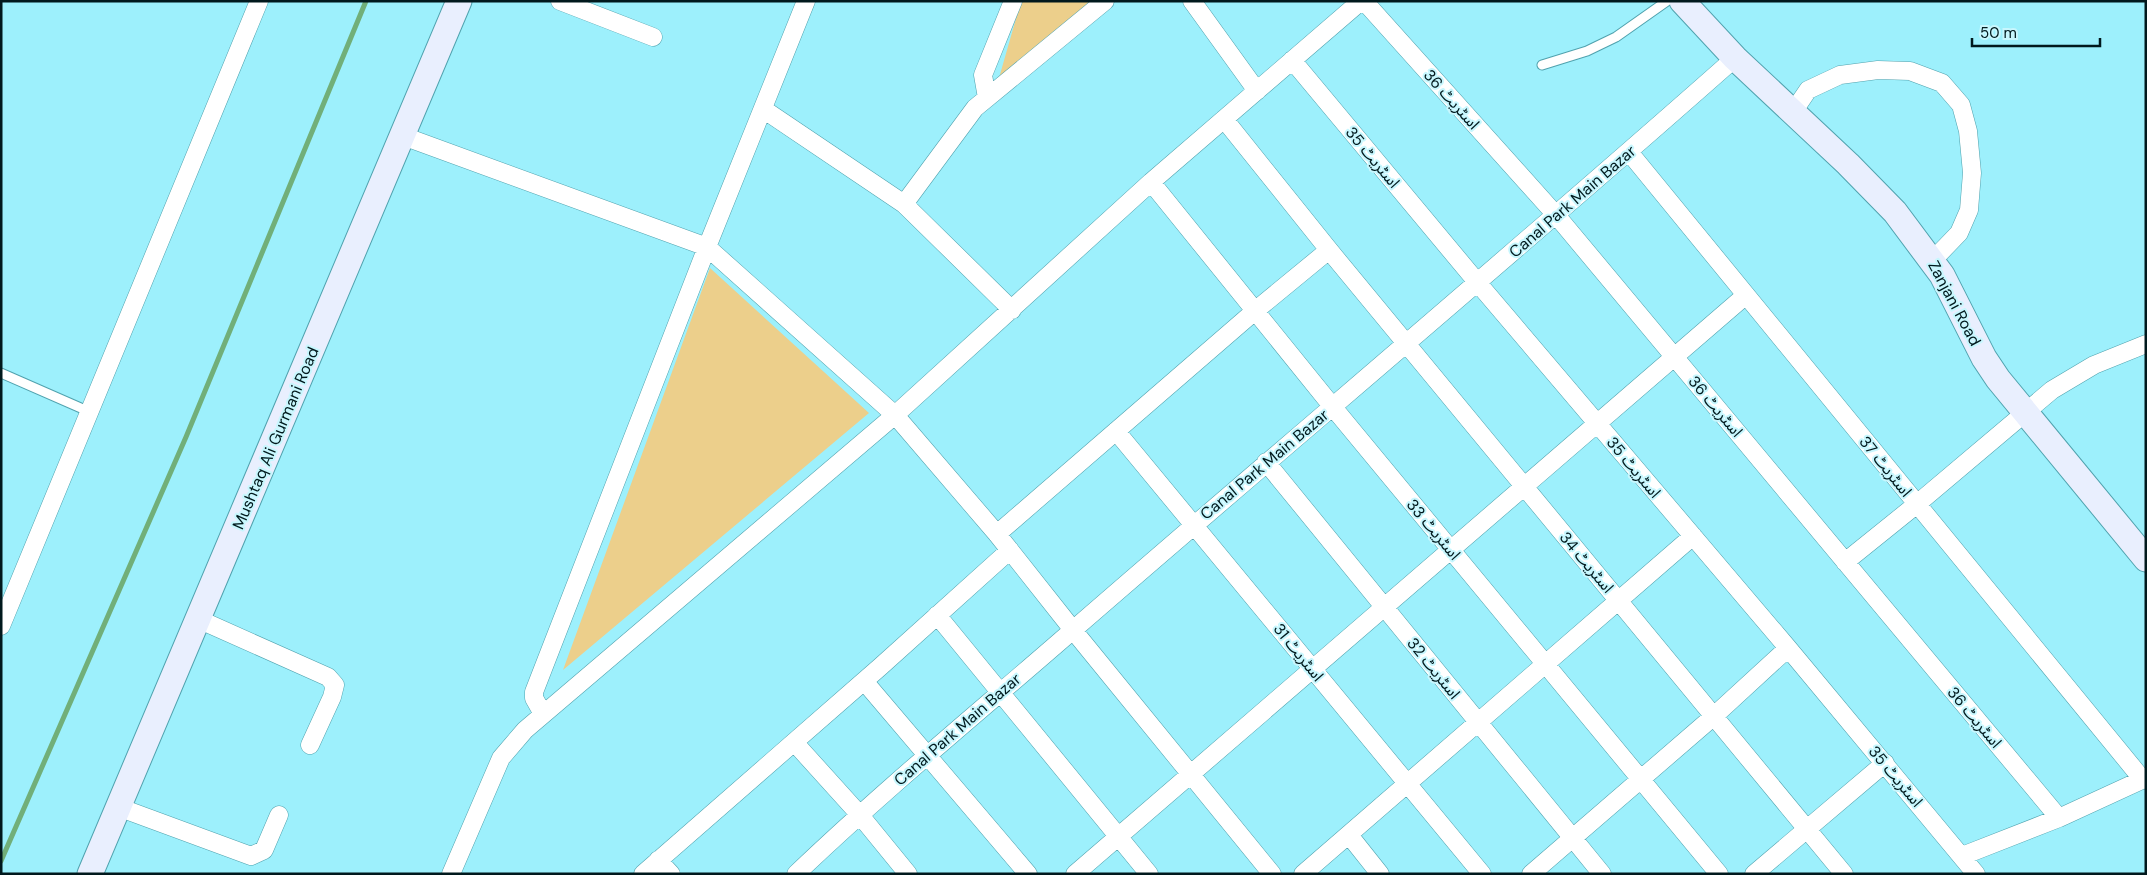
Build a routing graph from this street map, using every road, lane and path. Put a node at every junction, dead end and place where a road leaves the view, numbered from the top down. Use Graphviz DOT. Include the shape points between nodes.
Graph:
graph roads {
  1 [pos="259,1"];
  2 [pos="459,1"];
  3 [pos="560,1"];
  4 [pos="806,1"];
  5 [pos="1013,1"];
  6 [pos="1105,1"];
  7 [pos="1192,1"];
  8 [pos="1363,1"];
  9 [pos="1667,1"];
  10 [pos="1682,1"];
  11 [pos="654,37"];
  12 [pos="1735,58"];
  13 [pos="1292,60"];
  14 [pos="1542,65"];
  15 [pos="1257,91"];
  16 [pos="987,98"];
  17 [pos="763,109"];
  18 [pos="1793,112"];
  19 [pos="1224,119"];
  20 [pos="402,136"];
  21 [pos="1629,152"];
  22 [pos="1151,182"];
  23 [pos="904,204"];
  24 [pos="1556,214"];
  25 [pos="707,247"];
  26 [pos="1330,250"];
  27 [pos="1933,260"];
  28 [pos="1477,282"];
  29 [pos="1746,295"];
  30 [pos="1012,310"];
  31 [pos="1256,310"];
  32 [pos="1406,342"];
  33 [pos="2146,344"];
  34 [pos="1675,357"];
  35 [pos="1,373"];
  36 [pos="1332,406"];
  37 [pos="90,412"];
  38 [pos="2026,413"];
  39 [pos="895,415"];
  40 [pos="1597,424"];
  41 [pos="1116,432"];
  42 [pos="1266,462"];
  43 [pos="1524,486"];
  44 [pos="1917,504"];
  45 [pos="1194,524"];
  46 [pos="997,534"];
  47 [pos="1693,536"];
  48 [pos="1010,550"];
  49 [pos="1451,550"];
  50 [pos="2146,559"];
  51 [pos="1845,562"];
  52 [pos="1619,600"];
  53 [pos="1384,607"];
  54 [pos="937,615"];
  55 [pos="198,619"];
  56 [pos="2,620"];
  57 [pos="1072,630"];
  58 [pos="1788,648"];
  59 [pos="1546,664"];
  60 [pos="1313,669"];
  61 [pos="864,681"];
  62 [pos="1001,692"];
  63 [pos="543,714"];
  64 [pos="1714,716"];
  65 [pos="1479,723"];
  66 [pos="794,742"];
  67 [pos="310,745"];
  68 [pos="928,754"];
  69 [pos="1885,763"];
  70 [pos="1190,774"];
  71 [pos="1641,779"];
  72 [pos="2144,779"];
  73 [pos="1408,784"];
  74 [pos="118,807"];
  75 [pos="859,814"];
  76 [pos="279,815"];
  77 [pos="2059,818"];
  78 [pos="1807,829"];
  79 [pos="1349,835"];
  80 [pos="1118,836"];
  81 [pos="1573,838"];
  82 [pos="1962,856"];
  83 [pos="658,860"];
  84 [pos="90,874"];
  85 [pos="451,874"];
  86 [pos="642,874"];
  87 [pos="671,874"];
  88 [pos="796,874"];
  89 [pos="908,874"];
  90 [pos="1028,874"];
  91 [pos="1075,874"];
  92 [pos="1149,874"];
  93 [pos="1272,874"];
  94 [pos="1303,874"];
  95 [pos="1380,874"];
  96 [pos="1482,874"];
  97 [pos="1531,874"];
  98 [pos="1602,874"];
  99 [pos="1719,874"];
  100 [pos="1754,874"];
  101 [pos="1844,874"];
  102 [pos="1976,874"];
  1 -- 37 [label="street"];
  2 -- 20 [label="street, Mushtaq Ali Gurmani Road"];
  3 -- 11 [label="street"];
  4 -- 17 [label="street"];
  5 -- 16 [label="street" via="983,75"];
  6 -- 16 [label="street"];
  7 -- 15 [label="street"];
  8 -- 13 [label="street"];
  8 -- 24 [label="street, اسٹریٹ 36"];
  9 -- 14 [label="lane" via="1616,38"];
  10 -- 12 [label="street, Zanjani Road"];
  12 -- 18 [label="street, Zanjani Road"];
  12 -- 21 [label="street, Canal Park Main Bazar"];
  13 -- 15 [label="street"];
  13 -- 28 [label="street, اسٹریٹ 35"];
  15 -- 19 [label="street"];
  16 -- 23 [label="street" via="967,116"];
  17 -- 23 [label="street"];
  17 -- 25 [label="street"];
  18 -- 27 [label="street, Zanjani Road" via="1895,212"];
  18 -- 27 [label="street" via="1808,90 1840,75 1878,70 1910,71 1942,83 1960,105 1968,131 1972,173 1969,210 1959,234"];
  19 -- 22 [label="street"];
  19 -- 26 [label="street, اسٹریٹ 34"];
  20 -- 25 [label="street"];
  20 -- 55 [label="street, Mushtaq Ali Gurmani Road"];
  21 -- 24 [label="street, Canal Park Main Bazar"];
  21 -- 29 [label="street, اسٹریٹ 37"];
  22 -- 30 [label="street"];
  22 -- 31 [label="street, اسٹریٹ 33"];
  23 -- 30 [label="street"];
  24 -- 28 [label="street, Canal Park Main Bazar"];
  24 -- 34 [label="street, اسٹریٹ 36"];
  25 -- 39 [label="street"];
  25 -- 63 [label="street" via="534,692"];
  26 -- 31 [label="street"];
  26 -- 32 [label="street, اسٹریٹ 34"];
  27 -- 38 [label="street, Zanjani Road" via="1984,358"];
  28 -- 32 [label="street, Canal Park Main Bazar"];
  28 -- 40 [label="street, اسٹریٹ 35"];
  29 -- 34 [label="street"];
  29 -- 44 [label="street, اسٹریٹ 37"];
  30 -- 39 [label="street"];
  31 -- 36 [label="street, اسٹریٹ 33"];
  31 -- 41 [label="street"];
  32 -- 36 [label="street, Canal Park Main Bazar"];
  32 -- 43 [label="street, اسٹریٹ 34"];
  33 -- 38 [label="street" via="2094,365 2052,390"];
  34 -- 40 [label="street"];
  34 -- 51 [label="street, اسٹریٹ 36"];
  35 -- 37 [label="lane"];
  36 -- 42 [label="street, Canal Park Main Bazar"];
  36 -- 49 [label="street, اسٹریٹ 33"];
  37 -- 56 [label="street"];
  38 -- 44 [label="street"];
  38 -- 50 [label="street, Zanjani Road"];
  39 -- 46 [label="street"];
  39 -- 63 [label="street"];
  40 -- 43 [label="street"];
  40 -- 47 [label="street, اسٹریٹ 35"];
  41 -- 45 [label="street, اسٹریٹ 31"];
  41 -- 46 [label="street"];
  42 -- 45 [label="street, Canal Park Main Bazar"];
  42 -- 53 [label="street, اسٹریٹ 32"];
  43 -- 49 [label="street"];
  43 -- 52 [label="street, اسٹریٹ 34"];
  44 -- 51 [label="street"];
  44 -- 72 [label="street, اسٹریٹ 37"];
  45 -- 57 [label="street, Canal Park Main Bazar"];
  45 -- 60 [label="street, اسٹریٹ 31"];
  46 -- 48 [label="street"];
  47 -- 52 [label="street"];
  47 -- 58 [label="street, اسٹریٹ 35"];
  48 -- 54 [label="street"];
  48 -- 57 [label="street"];
  49 -- 53 [label="street"];
  49 -- 59 [label="street, اسٹریٹ 33"];
  51 -- 77 [label="street, اسٹریٹ 36"];
  52 -- 59 [label="street"];
  52 -- 64 [label="street, اسٹریٹ 34"];
  53 -- 60 [label="street"];
  53 -- 65 [label="street, اسٹریٹ 32"];
  54 -- 61 [label="street"];
  54 -- 62 [label="street"];
  55 -- 67 [label="street" via="328,677 335,685 332,697"];
  55 -- 74 [label="street, Mushtaq Ali Gurmani Road"];
  57 -- 62 [label="street, Canal Park Main Bazar"];
  57 -- 70 [label="street"];
  58 -- 64 [label="street"];
  58 -- 69 [label="street, اسٹریٹ 35"];
  59 -- 65 [label="street"];
  59 -- 71 [label="street, اسٹریٹ 33"];
  60 -- 70 [label="street"];
  60 -- 73 [label="street, اسٹریٹ 31"];
  61 -- 66 [label="street"];
  61 -- 68 [label="street"];
  62 -- 68 [label="street, Canal Park Main Bazar"];
  62 -- 80 [label="street"];
  63 -- 85 [label="street" via="501,758"];
  64 -- 71 [label="street"];
  64 -- 78 [label="street, اسٹریٹ 34"];
  65 -- 73 [label="street"];
  65 -- 81 [label="street, اسٹریٹ 32"];
  66 -- 75 [label="street"];
  66 -- 83 [label="street"];
  68 -- 75 [label="street, Canal Park Main Bazar"];
  68 -- 90 [label="street"];
  69 -- 78 [label="street"];
  69 -- 82 [label="street, اسٹریٹ 35"];
  70 -- 80 [label="street"];
  70 -- 93 [label="street"];
  71 -- 81 [label="street"];
  71 -- 99 [label="street, اسٹریٹ 33"];
  72 -- 77 [label="street"];
  73 -- 79 [label="street"];
  73 -- 96 [label="street, اسٹریٹ 31"];
  74 -- 76 [label="street" via="250,856 264,850"];
  74 -- 84 [label="street, Mushtaq Ali Gurmani Road"];
  75 -- 88 [label="street, Canal Park Main Bazar"];
  75 -- 89 [label="street"];
  77 -- 82 [label="street"];
  78 -- 100 [label="street"];
  78 -- 101 [label="street, اسٹریٹ 34"];
  79 -- 94 [label="street"];
  79 -- 95 [label="street"];
  80 -- 91 [label="street"];
  80 -- 92 [label="street"];
  81 -- 97 [label="street"];
  81 -- 98 [label="street, اسٹریٹ 32"];
  82 -- 102 [label="street, اسٹریٹ 35"];
  83 -- 86 [label="street"];
  83 -- 87 [label="street"];
}
